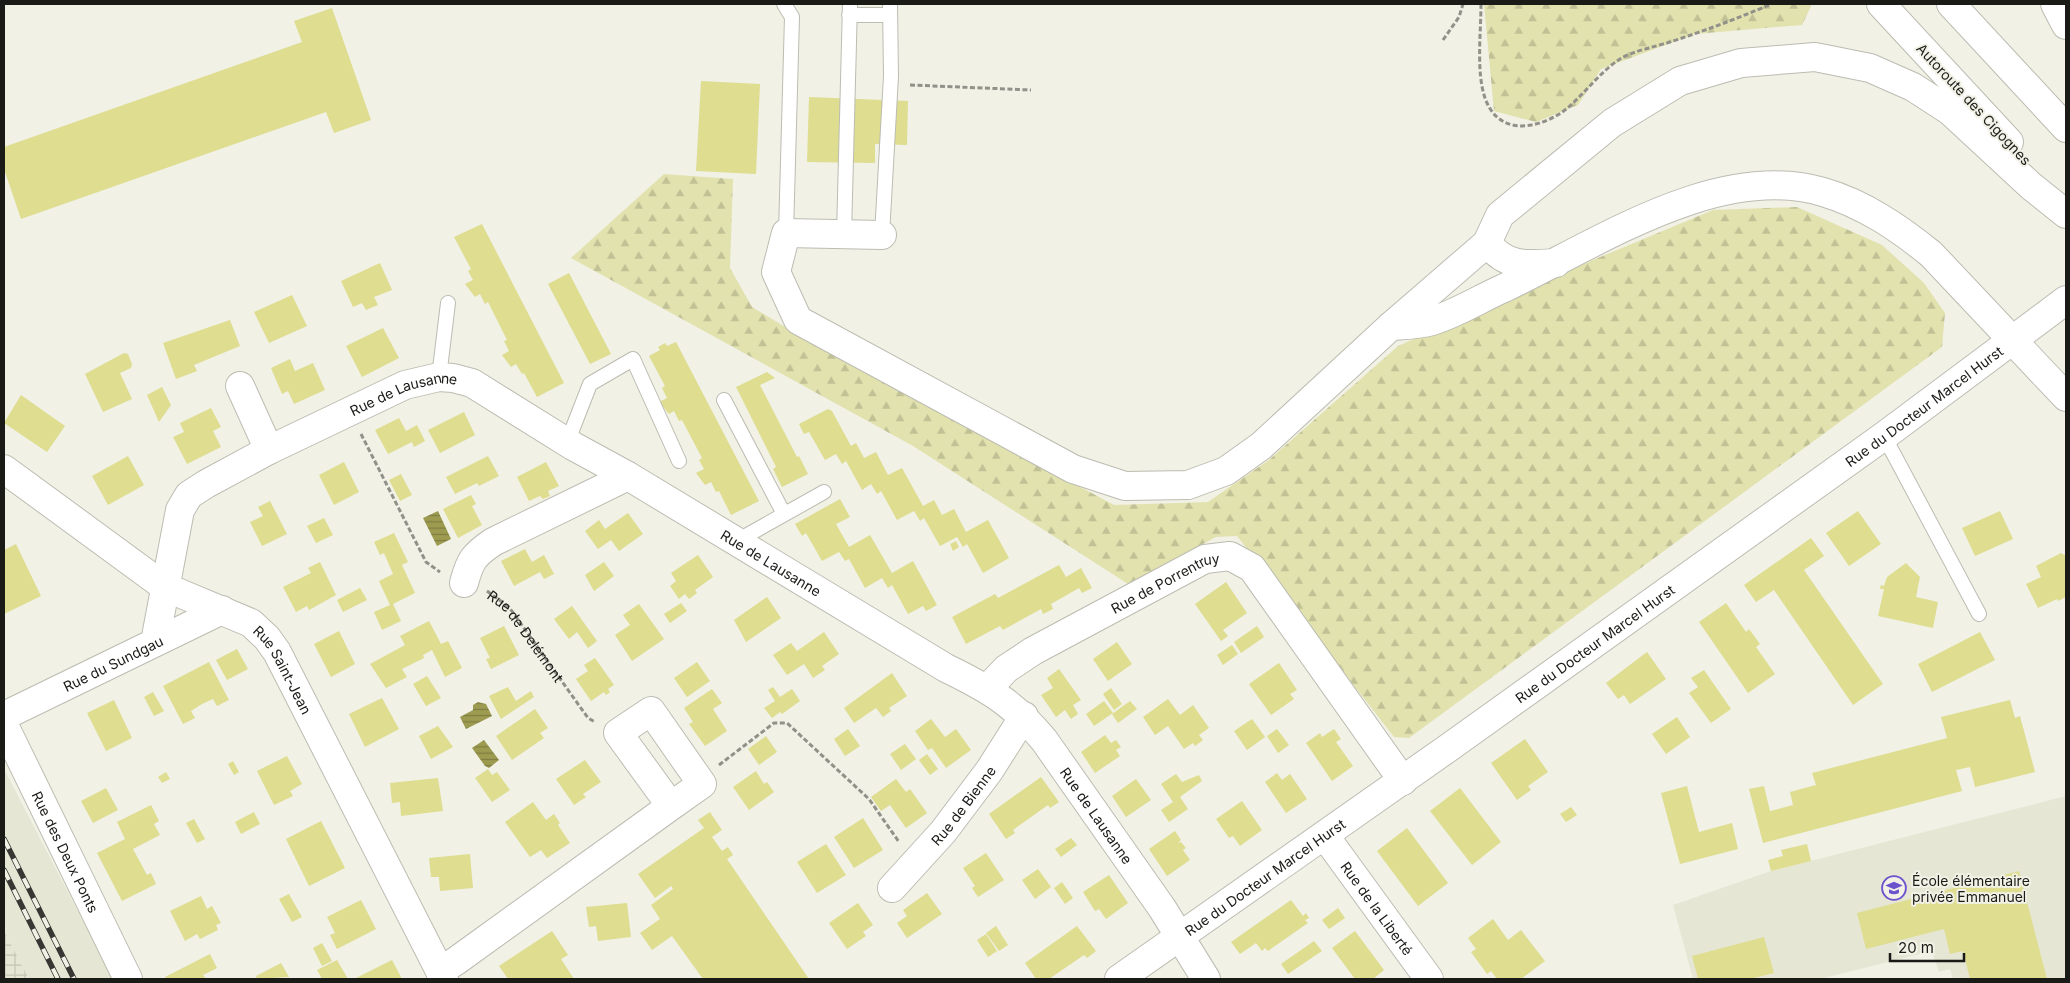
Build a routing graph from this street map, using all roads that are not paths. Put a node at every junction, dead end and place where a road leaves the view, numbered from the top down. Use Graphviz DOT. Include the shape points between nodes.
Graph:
graph roads {
  1 [pos="784,4"];
  2 [pos="1881,4"];
  3 [pos="1951,4"];
  4 [pos="2055,4"];
  5 [pos="850,9"];
  6 [pos="890,9"];
  7 [pos="793,10"];
  8 [pos="2066,25"];
  9 [pos="2066,128"];
  10 [pos="2066,205"];
  11 [pos="2066,214"];
  12 [pos="786,233"];
  13 [pos="844,234"];
  14 [pos="882,235"];
  15 [pos="1487,243"];
  16 [pos="1556,263"];
  17 [pos="448,303"];
  18 [pos="2061,304"];
  19 [pos="1390,326"];
  20 [pos="2011,340"];
  21 [pos="439,377"];
  22 [pos="240,386"];
  23 [pos="2066,398"];
  24 [pos="724,400"];
  25 [pos="1884,436"];
  26 [pos="567,443"];
  27 [pos="269,450"];
  28 [pos="679,460"];
  29 [pos="4,469"];
  30 [pos="628,476"];
  31 [pos="824,492"];
  32 [pos="784,514"];
  33 [pos="734,542"];
  34 [pos="464,583"];
  35 [pos="165,587"];
  36 [pos="222,610"];
  37 [pos="1979,614"];
  38 [pos="155,642"];
  39 [pos="988,688"];
  40 [pos="4,716"];
  41 [pos="1024,716"];
  42 [pos="4,725"];
  43 [pos="1403,780"];
  44 [pos="671,806"];
  45 [pos="1324,836"];
  46 [pos="892,888"];
  47 [pos="1181,938"];
  48 [pos="442,975"];
  49 [pos="128,979"];
  50 [pos="1119,979"];
  51 [pos="1206,979"];
  52 [pos="1429,979"];
  1 -- 7 [label="lane"];
  2 -- 10 [label="main road, Autoroute des Cigognes"];
  3 -- 9 [label="main road"];
  4 -- 8 [label="main road"];
  5 -- 6 [label="lane"];
  5 -- 13 [label="lane"];
  6 -- 14 [label="lane" via="890,84"];
  7 -- 12 [label="lane"];
  11 -- 15 [label="main road" via="1950,111 1913,88 1870,68 1815,57 1741,62 1680,81 1612,124 1500,216"];
  12 -- 13 [label="main road"];
  12 -- 19 [label="main road" via="776,272 798,320 1073,469 1125,486 1188,485 1226,471 1261,446"];
  13 -- 14 [label="main road"];
  15 -- 16 [label="main road" via="1495,254 1511,263"];
  15 -- 19 [label="main road"];
  16 -- 19 [label="main road" via="1432,321"];
  16 -- 20 [label="main road" via="1630,225 1708,195 1748,187 1797,187 1848,201 1906,234 1931,254"];
  17 -- 21 [label="lane"];
  18 -- 20 [label="main road, Rue du Docteur Marcel Hurst"];
  20 -- 23 [label="main road"];
  20 -- 25 [label="main road, Rue du Docteur Marcel Hurst"];
  21 -- 26 [label="main road, Rue de Lausanne" via="472,383"];
  21 -- 27 [label="main road, Rue de Lausanne" via="405,385"];
  22 -- 27 [label="main road"];
  24 -- 32 [label="lane"];
  25 -- 37 [label="lane"];
  25 -- 43 [label="main road, Rue du Docteur Marcel Hurst"];
  26 -- 28 [label="lane" via="590,384 634,359"];
  26 -- 30 [label="main road, Rue de Lausanne"];
  27 -- 35 [label="main road, Rue de Lausanne" via="189,495 180,510"];
  29 -- 35 [label="main road, Rue Saint-Jean"];
  30 -- 33 [label="main road, Rue de Lausanne"];
  30 -- 34 [label="main road" via="493,542 476,554 469,564"];
  31 -- 32 [label="lane"];
  32 -- 33 [label="lane"];
  33 -- 39 [label="main road, Rue de Lausanne" via="946,668"];
  35 -- 36 [label="main road, Rue Saint-Jean"];
  35 -- 38 [label="main road, Rue de Lausanne"];
  36 -- 38 [label="main road, Rue du Sundgau"];
  36 -- 48 [label="main road, Rue Saint-Jean" via="251,623 277,652"];
  38 -- 40 [label="main road, Rue du Sundgau"];
  39 -- 41 [label="main road, Rue de Lausanne"];
  39 -- 43 [label="main road, Rue de Porrentruy" via="1006,669 1033,651 1205,559 1230,556 1252,568"];
  41 -- 46 [label="main road, Rue de Bienne" via="989,771 943,832"];
  41 -- 47 [label="main road, Rue de Lausanne"];
  42 -- 49 [label="main road, Rue des Deux Ponts"];
  43 -- 45 [label="main road, Rue du Docteur Marcel Hurst"];
  44 -- 44 [label="main road" via="702,784 651,711 618,733"];
  44 -- 48 [label="main road"];
  45 -- 47 [label="main road, Rue du Docteur Marcel Hurst"];
  45 -- 52 [label="main road, Rue de la Liberté"];
  47 -- 50 [label="main road, Rue du Docteur Marcel Hurst"];
  47 -- 51 [label="main road, Rue de Lausanne"];
}
